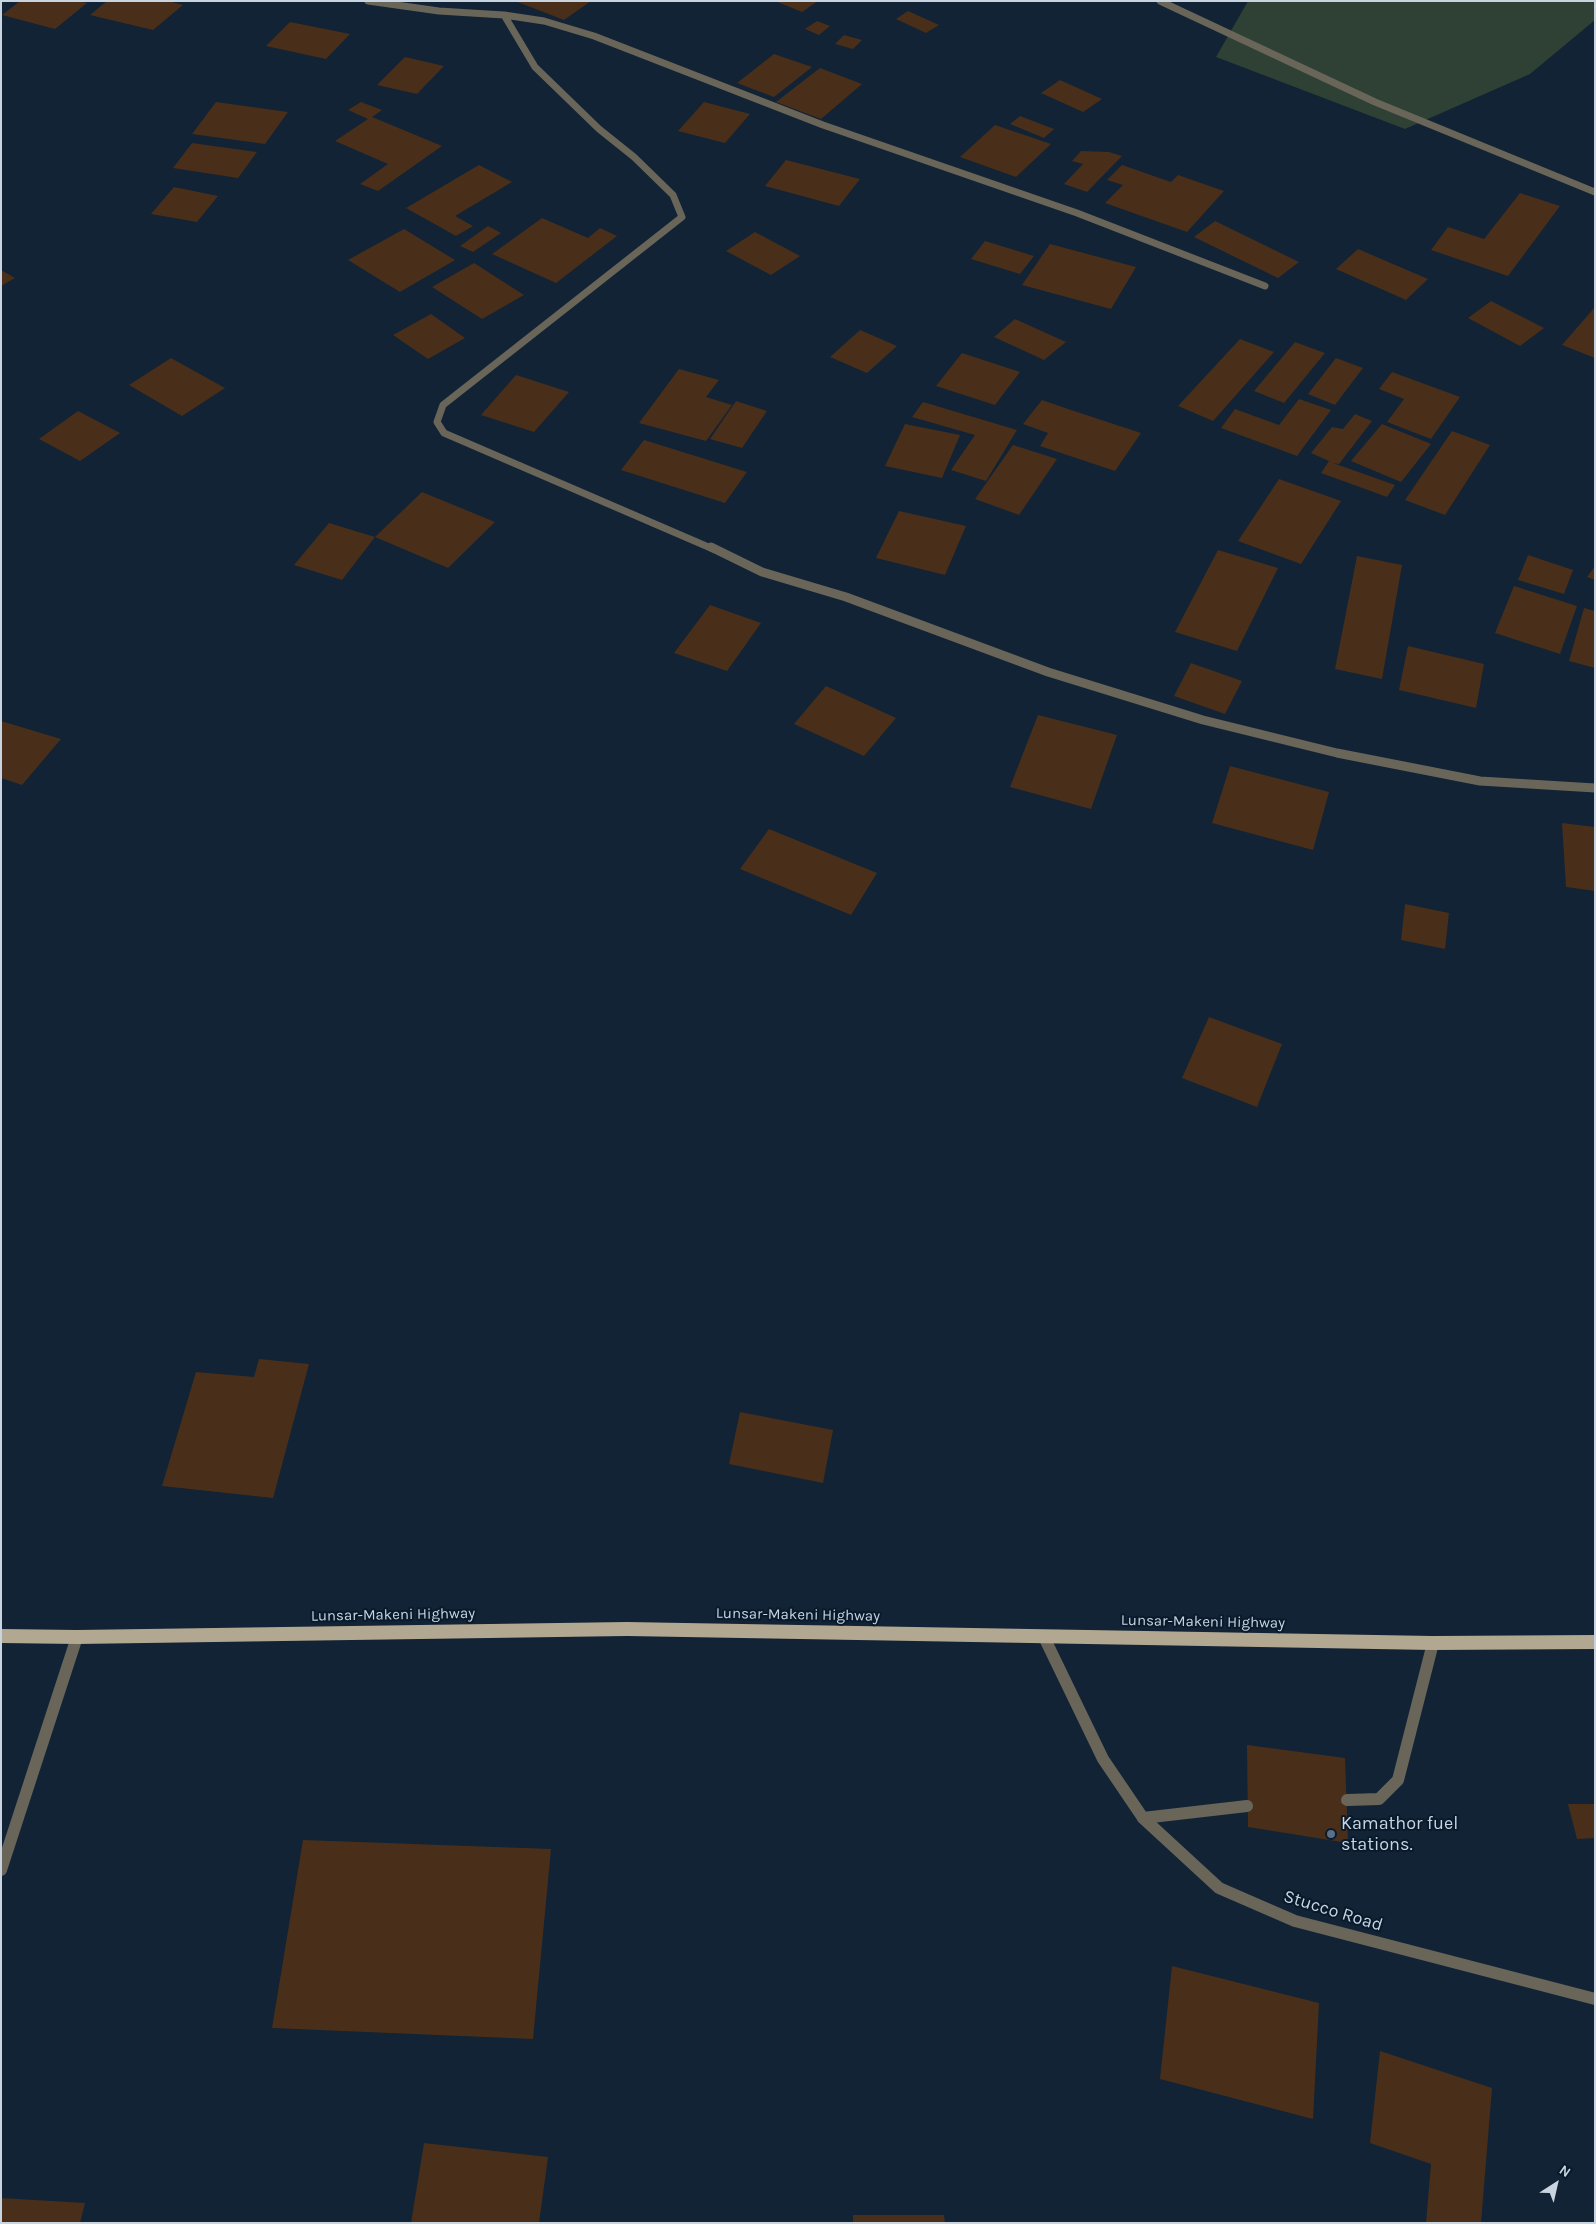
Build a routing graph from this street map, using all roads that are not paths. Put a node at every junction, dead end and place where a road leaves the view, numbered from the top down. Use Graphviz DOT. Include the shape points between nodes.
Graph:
graph roads {
  1 [pos="368,1"];
  2 [pos="1160,1"];
  3 [pos="396,3"];
  4 [pos="504,14"];
  5 [pos="1595,192"];
  6 [pos="1265,286"];
  7 [pos="1595,788"];
  8 [pos="1,1636"];
  9 [pos="77,1637"];
  10 [pos="1044,1637"];
  11 [pos="1595,1642"];
  12 [pos="1433,1643"];
  13 [pos="1347,1800"];
  14 [pos="1247,1806"];
  15 [pos="1143,1818"];
  16 [pos="1,1870"];
  17 [pos="1595,1999"];
  1 -- 3 [label="street"];
  2 -- 5 [label="street" via="1484,149"];
  3 -- 4 [label="street" via="439,11"];
  4 -- 6 [label="street" via="544,21 594,36 823,125 1077,213"];
  4 -- 7 [label="street" via="535,67 673,195 682,217 443,406 437,422 444,432 681,533 762,572 846,597 1048,672 1194,717 1337,753 1480,781"];
  8 -- 9 [label="main road, Lunsar-Makeni Highway"];
  9 -- 10 [label="main road, Lunsar-Makeni Highway" via="627,1629"];
  9 -- 16 [label="street"];
  10 -- 12 [label="main road, Lunsar-Makeni Highway"];
  10 -- 15 [label="street, Stucco Road" via="1103,1759"];
  11 -- 12 [label="main road, Lunsar-Makeni Highway"];
  12 -- 13 [label="street" via="1398,1780 1380,1799"];
  14 -- 15 [label="street"];
  15 -- 17 [label="street, Stucco Road" via="1219,1888 1295,1921"];
}
